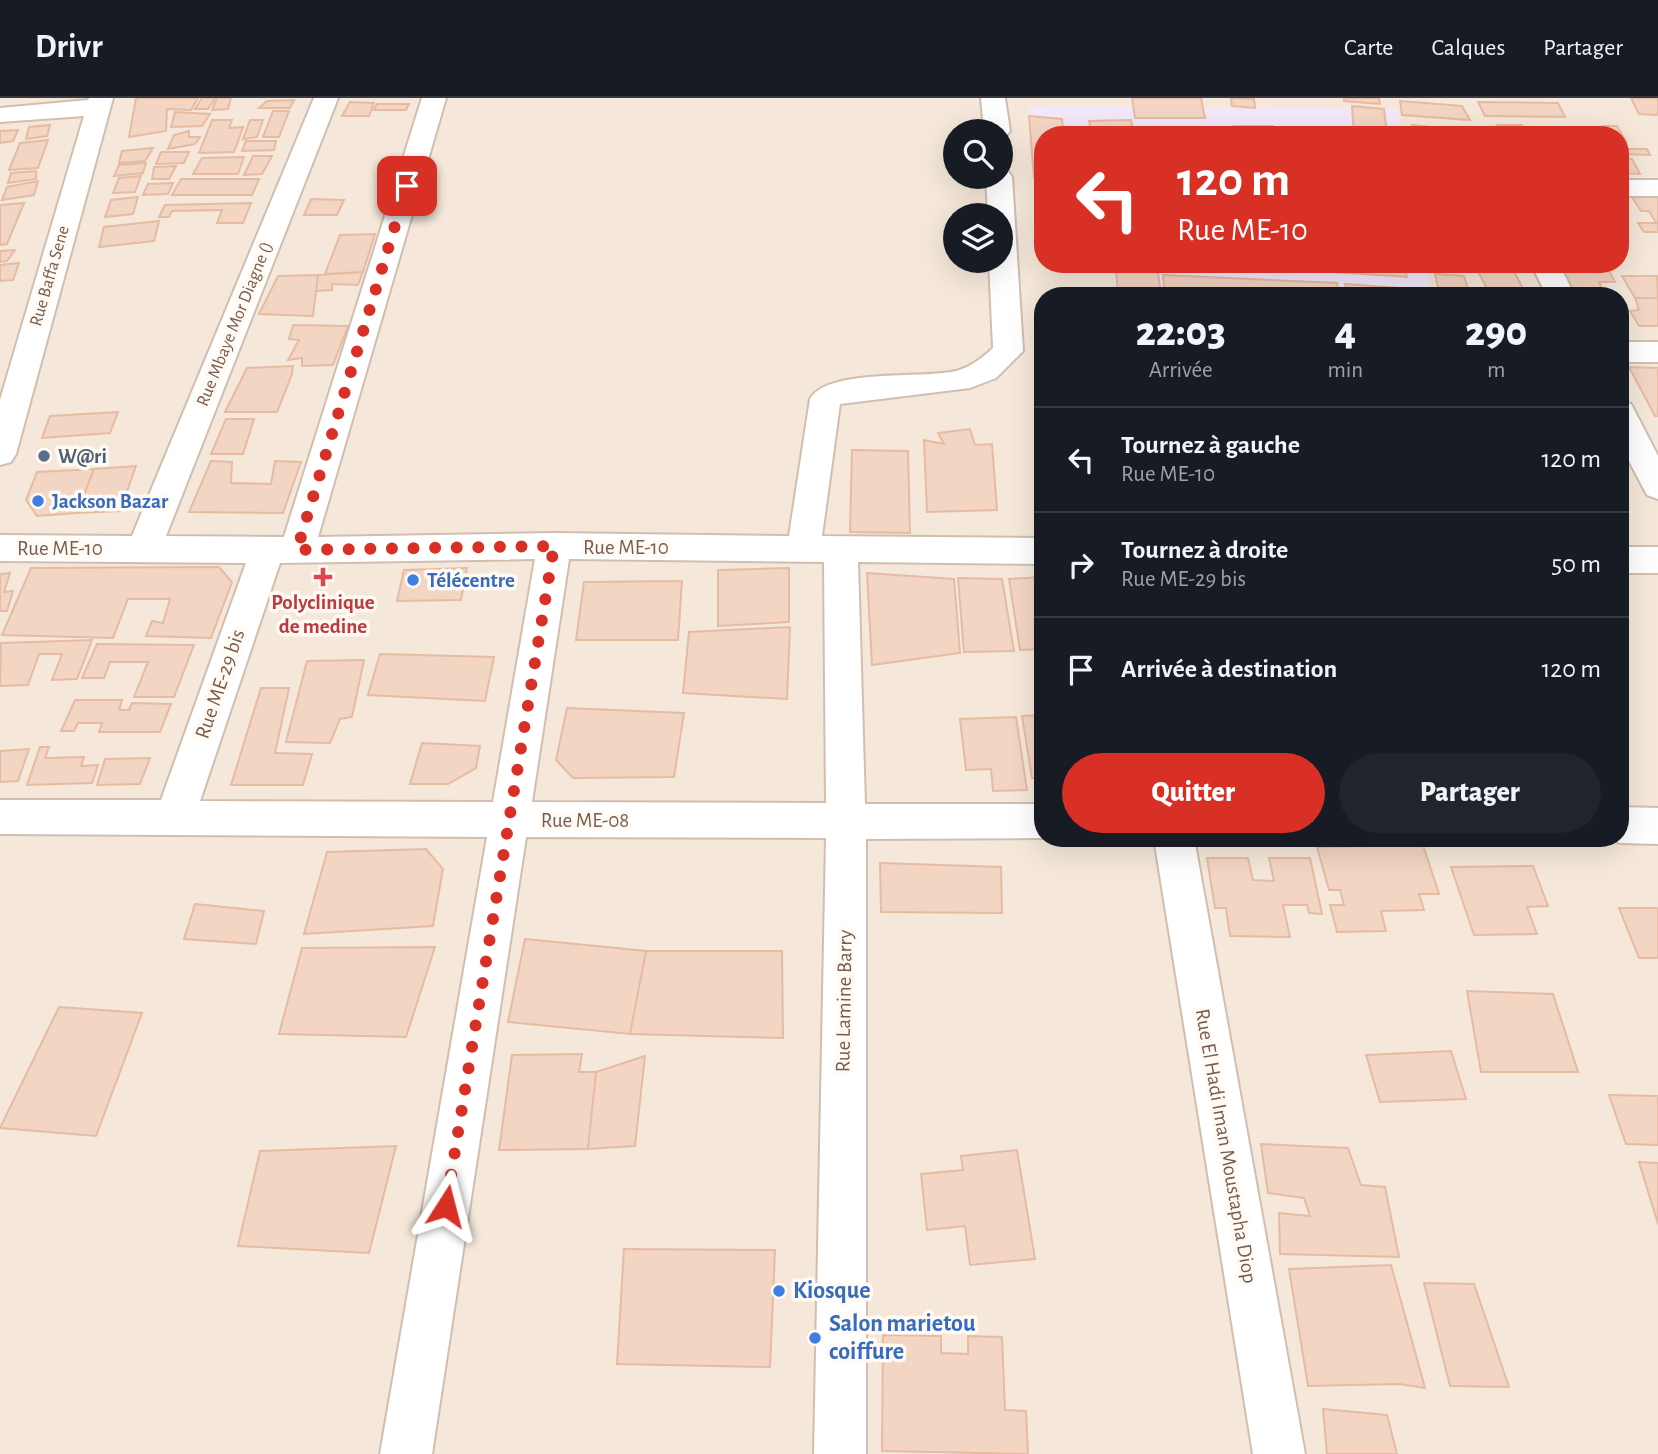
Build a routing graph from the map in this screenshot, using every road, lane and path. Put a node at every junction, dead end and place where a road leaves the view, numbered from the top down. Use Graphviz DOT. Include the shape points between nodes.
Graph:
graph roads {
  1 [pos="326,98"];
  2 [pos="434,98"];
  3 [pos="993,98"];
  4 [pos="99,102"];
  5 [pos="0,116"];
  6 [pos="996,119"];
  7 [pos="1629,188"];
  8 [pos="1658,188"];
  9 [pos="1004,273"];
  10 [pos="1629,352"];
  11 [pos="1658,352"];
  12 [pos="1629,430"];
  13 [pos="0,454"];
  14 [pos="1658,487"];
  15 [pos="554,546"];
  16 [pos="0,548"];
  17 [pos="144,549"];
  18 [pos="822,549"];
  19 [pos="282,550"];
  20 [pos="1034,551"];
  21 [pos="1629,559"];
  22 [pos="1658,560"];
  23 [pos="0,817"];
  24 [pos="174,818"];
  25 [pos="509,819"];
  26 [pos="846,821"];
  27 [pos="1034,822"];
  28 [pos="1629,825"];
  29 [pos="1658,826"];
  30 [pos="1176,847"];
  31 [pos="406,1454"];
  32 [pos="840,1454"];
  33 [pos="1279,1454"];
  1 -- 17 [label="street, Rue Mbaye Mor Diagne ()"];
  2 -- 19 [label="street, Rue ME-29 bis"];
  3 -- 6 [label="street"];
  4 -- 5 [label="street"];
  4 -- 13 [label="street, Rue Baffa Sene"];
  7 -- 8 [label="street"];
  9 -- 18 [label="street, Rue Lamine Barry" via="1008,351 985,371 959,381 835,392 825,399"];
  10 -- 11 [label="street"];
  12 -- 14 [label="street"];
  15 -- 18 [label="street, Rue ME-10"];
  15 -- 19 [label="street, Rue ME-10"];
  15 -- 25 [label="street"];
  16 -- 17 [label="street, Rue ME-10"];
  17 -- 19 [label="street, Rue ME-10"];
  18 -- 20 [label="street, Rue ME-10"];
  18 -- 26 [label="street, Rue Lamine Barry"];
  19 -- 24 [label="street, Rue ME-29 bis"];
  21 -- 22 [label="street"];
  23 -- 24 [label="street, Rue ME-08"];
  24 -- 25 [label="street, Rue ME-08"];
  25 -- 26 [label="street, Rue ME-08"];
  25 -- 31 [label="street"];
  26 -- 27 [label="street, Rue ME-08"];
  26 -- 32 [label="street, Rue Lamine Barry"];
  28 -- 29 [label="street"];
  30 -- 33 [label="street, Rue El Hadi Iman Moustapha Diop"];
}
